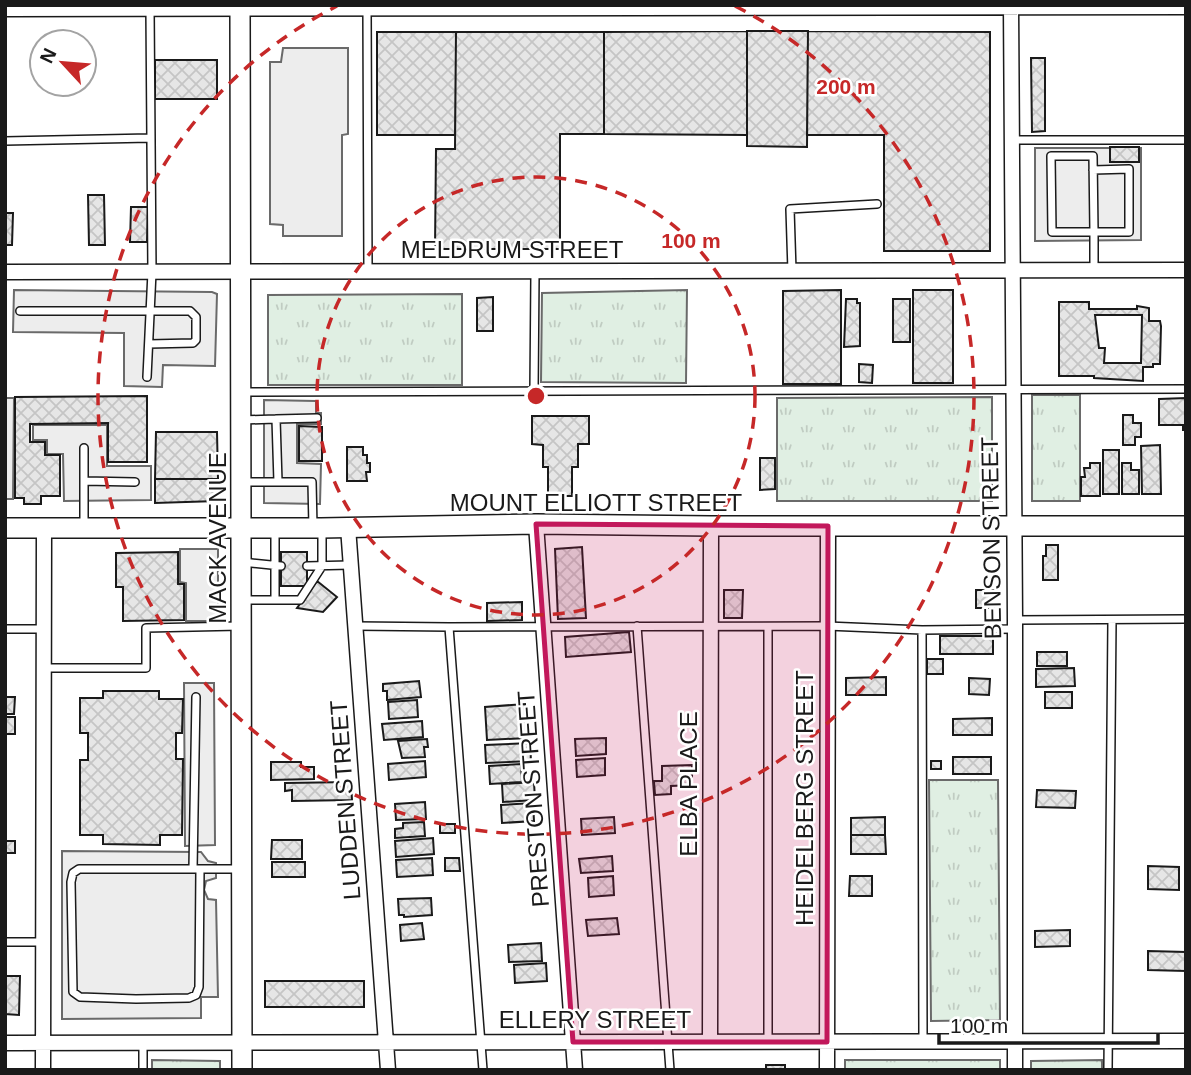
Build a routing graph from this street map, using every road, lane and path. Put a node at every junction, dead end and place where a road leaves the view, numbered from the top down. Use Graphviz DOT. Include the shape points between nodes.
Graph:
graph roads {
  1 [pos="1011,6"];
  2 [pos="240,7"];
  3 [pos="1186,7"];
  4 [pos="367,8"];
  5 [pos="5,9"];
  6 [pos="150,9"];
  7 [pos="150,138"];
  8 [pos="1012,140"];
  9 [pos="1186,140"];
  10 [pos="5,141"];
  11 [pos="1093,170"];
  12 [pos="877,204"];
  13 [pos="1094,232"];
  14 [pos="1094,270"];
  15 [pos="1186,270"];
  16 [pos="5,272"];
  17 [pos="152,272"];
  18 [pos="241,272"];
  19 [pos="368,272"];
  20 [pos="792,272"];
  21 [pos="1012,272"];
  22 [pos="536,273"];
  23 [pos="150,310"];
  24 [pos="20,311"];
  25 [pos="149,344"];
  26 [pos="147,377"];
  27 [pos="1012,389"];
  28 [pos="1186,389"];
  29 [pos="241,391"];
  30 [pos="534,391"];
  31 [pos="317,418"];
  32 [pos="276,419"];
  33 [pos="241,420"];
  34 [pos="83,448"];
  35 [pos="84,481"];
  36 [pos="135,482"];
  37 [pos="242,482"];
  38 [pos="278,482"];
  39 [pos="536,524"];
  40 [pos="711,526"];
  41 [pos="828,526"];
  42 [pos="1013,526"];
  43 [pos="1186,526"];
  44 [pos="84,527"];
  45 [pos="317,527"];
  46 [pos="348,527"];
  47 [pos="5,528"];
  48 [pos="44,528"];
  49 [pos="242,528"];
  50 [pos="275,528"];
  51 [pos="241,562"];
  52 [pos="278,565"];
  53 [pos="351,565"];
  54 [pos="307,566"];
  55 [pos="323,566"];
  56 [pos="242,600"];
  57 [pos="275,600"];
  58 [pos="1112,620"];
  59 [pos="1186,620"];
  60 [pos="1015,624"];
  61 [pos="242,625"];
  62 [pos="355,626"];
  63 [pos="638,626"];
  64 [pos="710,626"];
  65 [pos="827,626"];
  66 [pos="449,627"];
  67 [pos="768,627"];
  68 [pos="543,628"];
  69 [pos="5,629"];
  70 [pos="44,629"];
  71 [pos="922,630"];
  72 [pos="44,668"];
  73 [pos="196,696"];
  74 [pos="196,869"];
  75 [pos="242,869"];
  76 [pos="5,942"];
  77 [pos="43,942"];
  78 [pos="1108,1040"];
  79 [pos="923,1041"];
  80 [pos="1015,1041"];
  81 [pos="1186,1041"];
  82 [pos="386,1042"];
  83 [pos="481,1042"];
  84 [pos="573,1042"];
  85 [pos="668,1042"];
  86 [pos="710,1042"];
  87 [pos="768,1042"];
  88 [pos="827,1042"];
  89 [pos="5,1043"];
  90 [pos="43,1043"];
  91 [pos="143,1043"];
  92 [pos="242,1043"];
  93 [pos="43,1070"];
  94 [pos="143,1070"];
  95 [pos="242,1070"];
  96 [pos="388,1070"];
  97 [pos="483,1070"];
  98 [pos="575,1070"];
  99 [pos="670,1070"];
  100 [pos="827,1070"];
  101 [pos="1015,1070"];
  102 [pos="1108,1070"];
  1 -- 3 [label="street"];
  1 -- 4 [label="street"];
  1 -- 8 [label="street, BENSON STREET"];
  2 -- 4 [label="street"];
  2 -- 6 [label="street"];
  2 -- 18 [label="main road, MACK AVENUE"];
  4 -- 19 [label="lane"];
  5 -- 6 [label="street"];
  6 -- 7 [label="lane"];
  7 -- 10 [label="lane"];
  7 -- 17 [label="lane"];
  8 -- 9 [label="lane"];
  8 -- 21 [label="street, BENSON STREET"];
  11 -- 13 [label="lane"];
  11 -- 13 [label="lane" via="1129,169 1129,232"];
  11 -- 13 [label="lane" via="1093,156 1051,156 1052,232"];
  12 -- 20 [label="lane" via="790,209"];
  13 -- 14 [label="lane"];
  14 -- 15 [label="street, MELDRUM STREET"];
  14 -- 21 [label="street, MELDRUM STREET"];
  16 -- 17 [label="street, MELDRUM STREET"];
  17 -- 18 [label="street, MELDRUM STREET"];
  17 -- 23 [label="lane"];
  18 -- 19 [label="street, MELDRUM STREET"];
  18 -- 29 [label="main road, MACK AVENUE"];
  19 -- 22 [label="street, MELDRUM STREET"];
  20 -- 21 [label="street, MELDRUM STREET"];
  20 -- 22 [label="street, MELDRUM STREET"];
  21 -- 27 [label="street, BENSON STREET"];
  22 -- 30 [label="lane"];
  23 -- 24 [label="lane"];
  23 -- 25 [label="lane"];
  23 -- 25 [label="lane" via="193,313 196,340 189,345"];
  25 -- 26 [label="lane"];
  27 -- 28 [label="lane"];
  27 -- 30 [label="lane"];
  27 -- 42 [label="street, BENSON STREET"];
  29 -- 30 [label="lane"];
  29 -- 33 [label="main road, MACK AVENUE"];
  31 -- 32 [label="lane"];
  32 -- 33 [label="lane"];
  32 -- 38 [label="lane"];
  33 -- 37 [label="main road, MACK AVENUE"];
  34 -- 35 [label="lane"];
  35 -- 36 [label="lane"];
  35 -- 44 [label="lane"];
  37 -- 38 [label="lane"];
  37 -- 49 [label="main road, MACK AVENUE"];
  38 -- 45 [label="lane" via="312,482"];
  39 -- 40 [label="main road, MOUNT ELLIOTT STREET"];
  39 -- 46 [label="main road, MOUNT ELLIOTT STREET"];
  39 -- 68 [label="street, PRESTON STREET"];
  40 -- 41 [label="main road, MOUNT ELLIOTT STREET"];
  40 -- 64 [label="street, ELBA PLACE"];
  41 -- 42 [label="main road, MOUNT ELLIOTT STREET"];
  41 -- 65 [label="street, HEIDELBERG STREET"];
  42 -- 43 [label="main road, MOUNT ELLIOTT STREET"];
  42 -- 60 [label="street, BENSON STREET"];
  44 -- 48 [label="main road, MOUNT ELLIOTT STREET"];
  44 -- 49 [label="main road, MOUNT ELLIOTT STREET"];
  45 -- 46 [label="main road, MOUNT ELLIOTT STREET"];
  45 -- 50 [label="main road, MOUNT ELLIOTT STREET"];
  45 -- 55 [label="lane"];
  46 -- 53 [label="street, LUDDEN STREET"];
  47 -- 48 [label="main road, MOUNT ELLIOTT STREET"];
  48 -- 70 [label="street"];
  49 -- 50 [label="main road, MOUNT ELLIOTT STREET"];
  49 -- 51 [label="main road, MACK AVENUE"];
  50 -- 52 [label="lane"];
  51 -- 52 [label="lane"];
  51 -- 56 [label="main road, MACK AVENUE"];
  52 -- 57 [label="lane"];
  53 -- 55 [label="lane"];
  53 -- 62 [label="street, LUDDEN STREET"];
  54 -- 55 [label="lane"];
  55 -- 57 [label="lane" via="300,600"];
  56 -- 57 [label="lane"];
  56 -- 61 [label="main road, MACK AVENUE"];
  58 -- 59 [label="lane"];
  58 -- 60 [label="lane"];
  58 -- 78 [label="lane"];
  60 -- 71 [label="lane"];
  60 -- 80 [label="street, BENSON STREET"];
  61 -- 72 [label="lane" via="146,628 146,668"];
  61 -- 75 [label="main road, MACK AVENUE"];
  62 -- 66 [label="lane"];
  62 -- 82 [label="street, LUDDEN STREET"];
  63 -- 64 [label="lane"];
  63 -- 68 [label="lane"];
  63 -- 85 [label="lane"];
  64 -- 67 [label="lane"];
  64 -- 86 [label="street, ELBA PLACE"];
  65 -- 67 [label="lane"];
  65 -- 71 [label="lane"];
  65 -- 88 [label="street, HEIDELBERG STREET"];
  66 -- 68 [label="lane"];
  66 -- 83 [label="lane"];
  67 -- 87 [label="lane"];
  68 -- 84 [label="street, PRESTON STREET"];
  69 -- 70 [label="lane"];
  70 -- 72 [label="street"];
  71 -- 79 [label="lane"];
  72 -- 77 [label="street"];
  73 -- 74 [label="lane"];
  74 -- 74 [label="lane" via="79,869 73,873 73,992 80,997 136,999 196,995"];
  74 -- 75 [label="lane"];
  75 -- 92 [label="main road, MACK AVENUE"];
  76 -- 77 [label="lane"];
  77 -- 90 [label="street"];
  78 -- 80 [label="street, ELLERY STREET"];
  78 -- 81 [label="street, ELLERY STREET"];
  78 -- 102 [label="lane"];
  79 -- 80 [label="street, ELLERY STREET"];
  79 -- 88 [label="street, ELLERY STREET"];
  80 -- 101 [label="street, BENSON STREET"];
  82 -- 83 [label="street, ELLERY STREET"];
  82 -- 92 [label="street, ELLERY STREET"];
  82 -- 96 [label="street, LUDDEN STREET"];
  83 -- 84 [label="street, ELLERY STREET"];
  83 -- 97 [label="lane"];
  84 -- 85 [label="street, ELLERY STREET"];
  84 -- 98 [label="street, PRESTON STREET"];
  85 -- 86 [label="street, ELLERY STREET"];
  85 -- 99 [label="lane"];
  86 -- 87 [label="street, ELLERY STREET"];
  87 -- 88 [label="street, ELLERY STREET"];
  88 -- 100 [label="street, HEIDELBERG STREET"];
  89 -- 90 [label="street, ELLERY STREET"];
  90 -- 91 [label="street, ELLERY STREET"];
  90 -- 93 [label="street"];
  91 -- 92 [label="street, ELLERY STREET"];
  91 -- 94 [label="lane"];
  92 -- 95 [label="main road, MACK AVENUE"];
}
